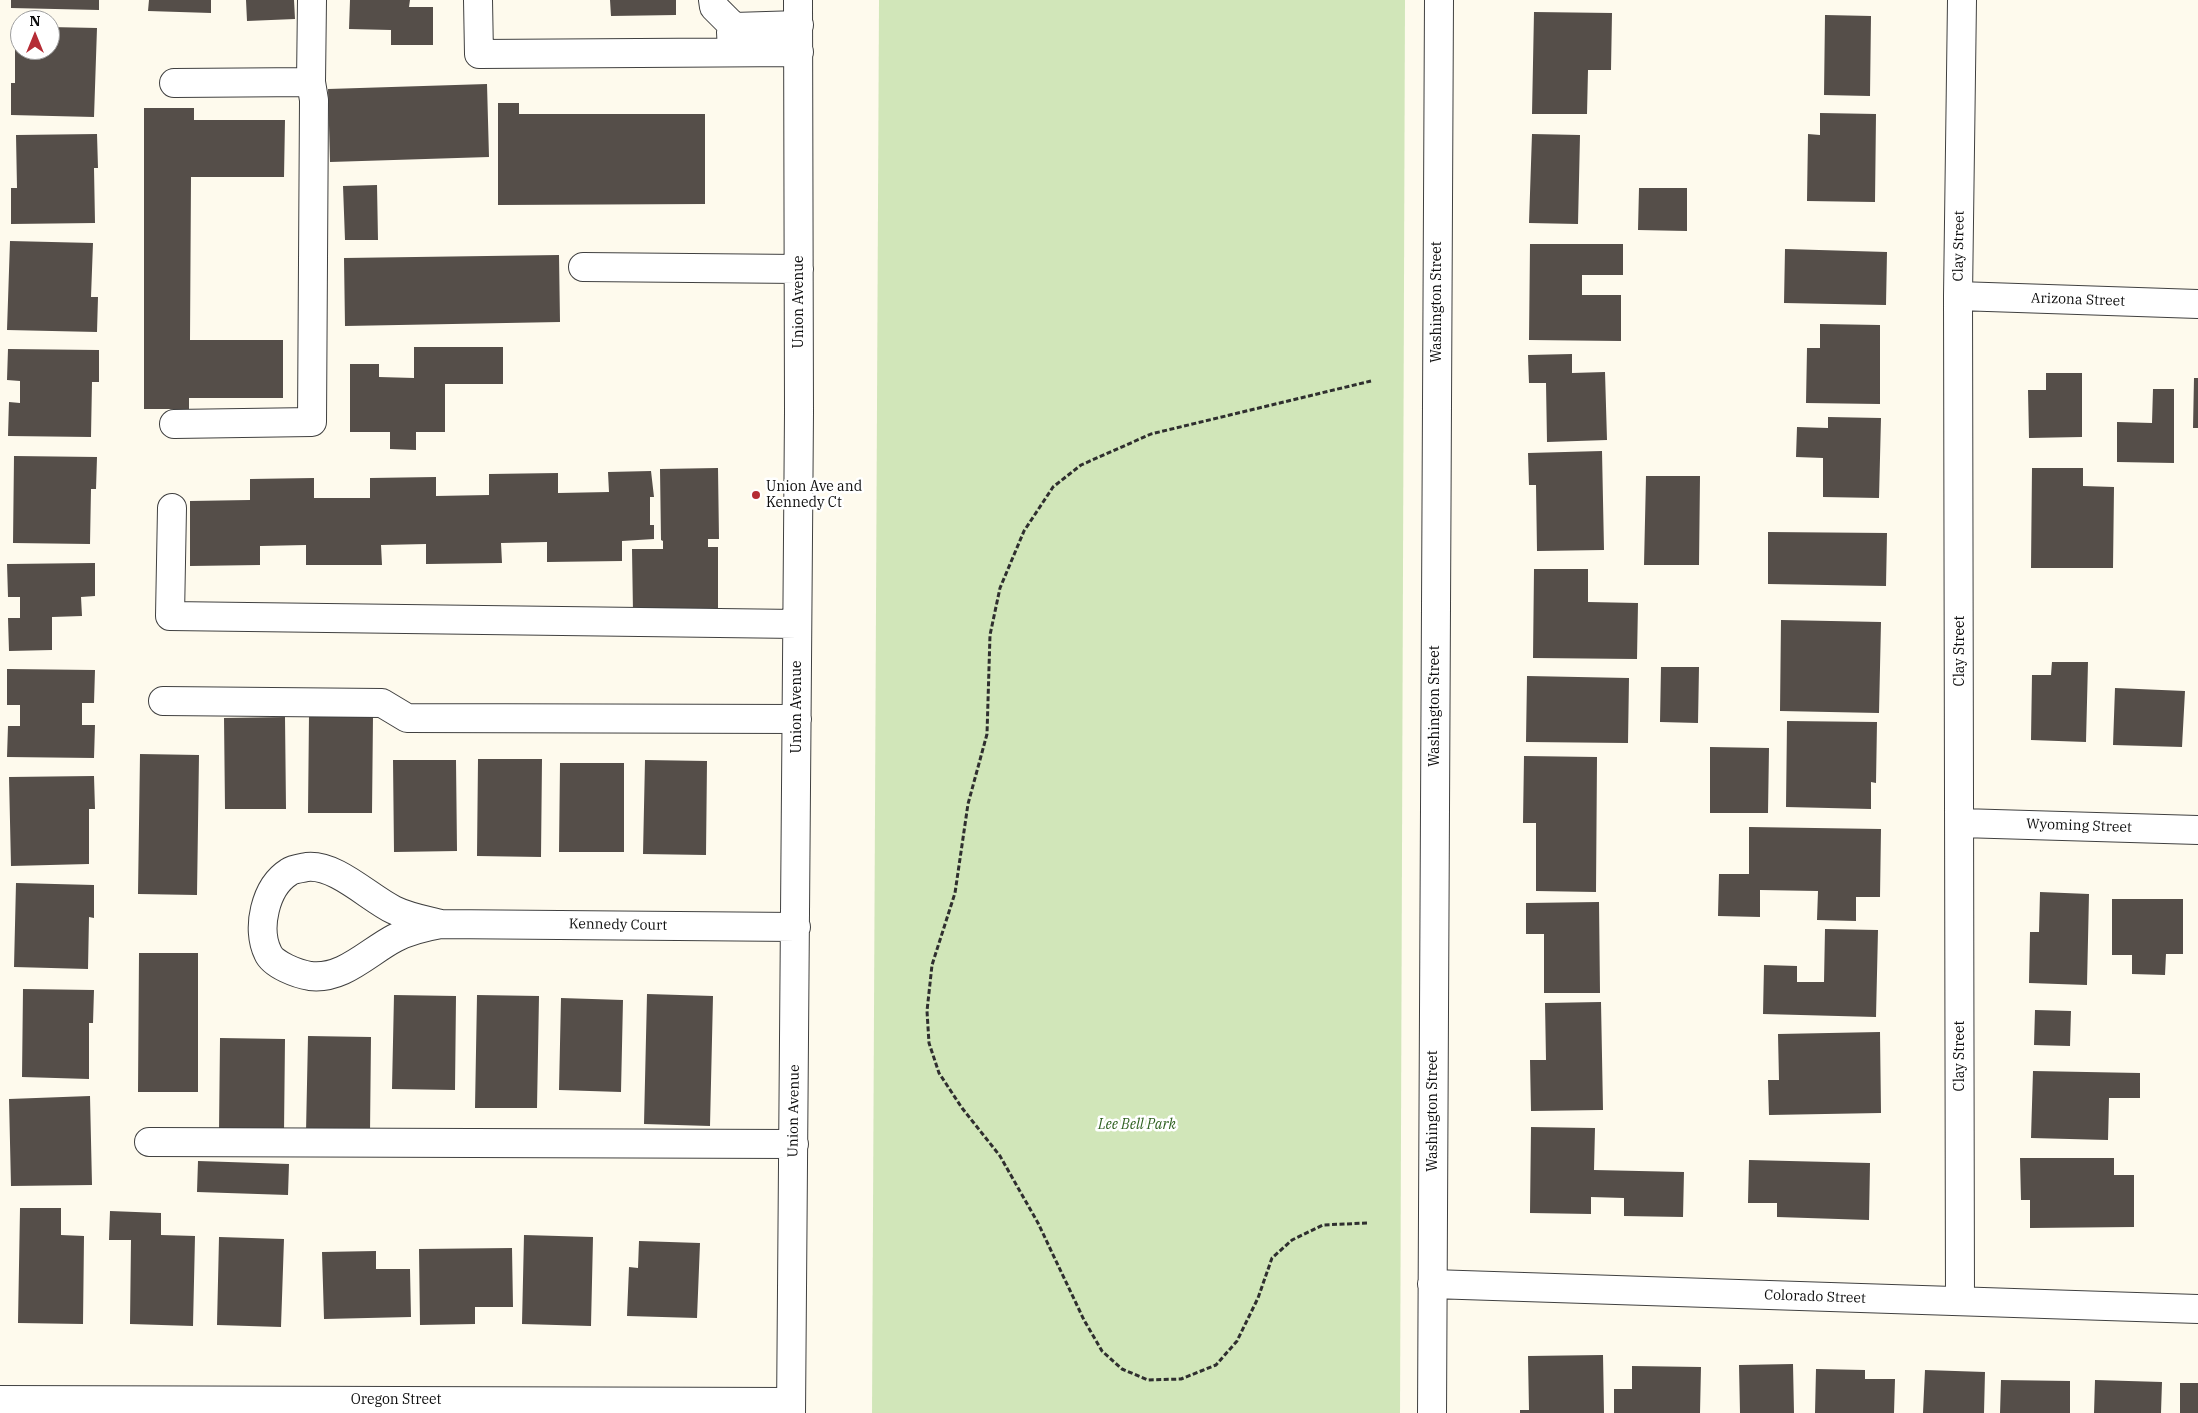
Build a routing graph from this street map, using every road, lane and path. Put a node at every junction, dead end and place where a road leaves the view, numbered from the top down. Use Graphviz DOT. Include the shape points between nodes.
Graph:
graph roads {
  1 [pos="312,0"];
  2 [pos="478,0"];
  3 [pos="713,0"];
  4 [pos="1438,0"];
  5 [pos="1962,0"];
  6 [pos="799,12"];
  7 [pos="733,39"];
  8 [pos="799,52"];
  9 [pos="311,82"];
  10 [pos="174,83"];
  11 [pos="583,267"];
  12 [pos="799,269"];
  13 [pos="1958,296"];
  14 [pos="2198,304"];
  15 [pos="1371,381"];
  16 [pos="174,424"];
  17 [pos="172,508"];
  18 [pos="797,624"];
  19 [pos="163,701"];
  20 [pos="797,719"];
  21 [pos="1961,822"];
  22 [pos="2198,830"];
  23 [pos="441,924"];
  24 [pos="796,927"];
  25 [pos="150,1142"];
  26 [pos="794,1144"];
  27 [pos="1367,1224"];
  28 [pos="1432,1284"];
  29 [pos="1960,1301"];
  30 [pos="2198,1309"];
  31 [pos="0,1400"];
  32 [pos="791,1407"];
  33 [pos="1432,1413"];
  1 -- 9 [label="street"];
  2 -- 7 [label="street" via="479,54"];
  3 -- 7 [label="street"];
  4 -- 28 [label="street, Washington Street"];
  5 -- 13 [label="street, Clay Street"];
  6 -- 7 [label="street"];
  6 -- 8 [label="street, Union Avenue"];
  7 -- 8 [label="street"];
  8 -- 12 [label="street, Union Avenue"];
  9 -- 10 [label="street"];
  9 -- 16 [label="street" via="314,100 312,422"];
  11 -- 12 [label="street"];
  12 -- 18 [label="street, Union Avenue"];
  13 -- 14 [label="street, Arizona Street"];
  13 -- 21 [label="street, Clay Street"];
  15 -- 27 [label="path" via="1151,434 1081,465 1053,487 1024,531 1000,588 990,635 987,734 968,804 955,893 932,966 927,1011 929,1043 939,1073 1000,1156 1038,1224 1097,1344 1122,1369 1148,1380 1181,1379 1216,1365 1237,1341 1258,1298 1272,1258 1292,1240 1322,1225"];
  17 -- 18 [label="street" via="170,616"];
  18 -- 20 [label="street, Union Avenue"];
  19 -- 20 [label="street" via="382,703 407,718"];
  20 -- 24 [label="street, Union Avenue"];
  21 -- 22 [label="street, Wyoming Street"];
  21 -- 29 [label="street, Clay Street"];
  23 -- 23 [label="street, Kennedy Court" via="396,911 336,874 309,867 289,871 271,891 264,909 262,935 268,955 283,966 311,976 336,973 414,928"];
  23 -- 24 [label="street, Kennedy Court"];
  24 -- 26 [label="street, Union Avenue"];
  25 -- 26 [label="street"];
  26 -- 32 [label="street, Union Avenue"];
  28 -- 29 [label="street, Colorado Street"];
  28 -- 33 [label="street, Washington Street"];
  29 -- 30 [label="street, Colorado Street"];
  31 -- 32 [label="street, Oregon Street"];
}
